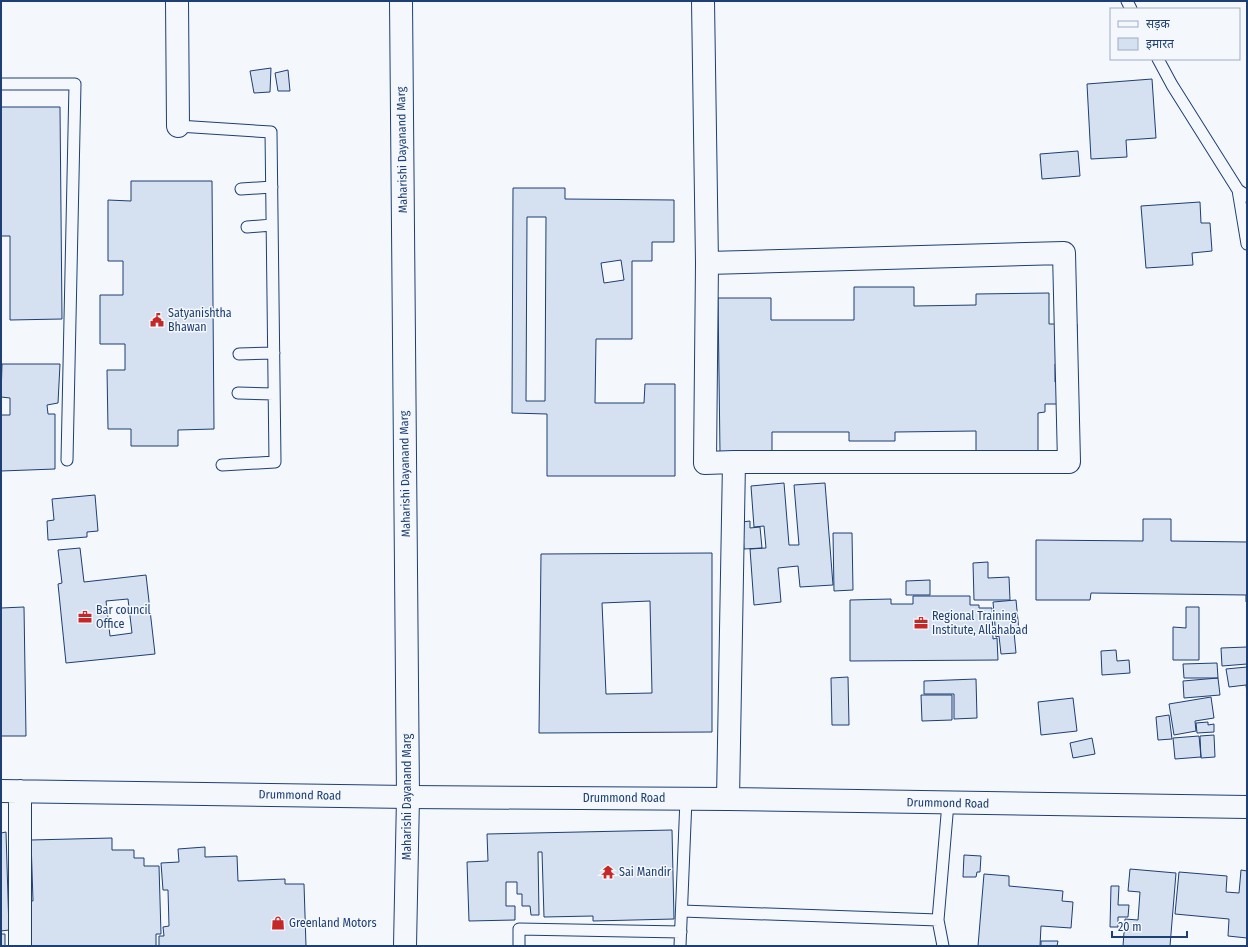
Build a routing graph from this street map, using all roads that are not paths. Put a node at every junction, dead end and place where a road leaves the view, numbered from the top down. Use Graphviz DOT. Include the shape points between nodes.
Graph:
graph roads {
  1 [pos="177,1"];
  2 [pos="401,1"];
  3 [pos="703,1"];
  4 [pos="1159,60"];
  5 [pos="1,84"];
  6 [pos="178,126"];
  7 [pos="272,188"];
  8 [pos="241,189"];
  9 [pos="1243,193"];
  10 [pos="272,225"];
  11 [pos="247,227"];
  12 [pos="1247,244"];
  13 [pos="707,263"];
  14 [pos="274,353"];
  15 [pos="240,354"];
  16 [pos="238,393"];
  17 [pos="274,394"];
  18 [pos="68,460"];
  19 [pos="734,462"];
  20 [pos="222,465"];
  21 [pos="11,791"];
  22 [pos="408,797"];
  23 [pos="686,799"];
  24 [pos="728,799"];
  25 [pos="948,803"];
  26 [pos="1247,807"];
  27 [pos="682,910"];
  28 [pos="938,920"];
  29 [pos="681,932"];
  30 [pos="20,946"];
  31 [pos="405,946"];
  32 [pos="519,946"];
  33 [pos="680,946"];
  34 [pos="943,946"];
  1 -- 6 [label="street"];
  2 -- 22 [label="street, Maharishi Dayanand Marg"];
  3 -- 13 [label="street"];
  4 -- 9 [label="lane" via="1172,85"];
  5 -- 18 [label="lane" via="75,84"];
  6 -- 7 [label="lane" via="271,132"];
  7 -- 8 [label="lane"];
  7 -- 10 [label="lane"];
  9 -- 12 [label="lane"];
  10 -- 11 [label="lane"];
  10 -- 14 [label="lane"];
  13 -- 19 [label="street" via="706,463"];
  13 -- 19 [label="street" via="1064,253 1069,462"];
  14 -- 15 [label="lane"];
  14 -- 17 [label="lane"];
  16 -- 17 [label="lane"];
  17 -- 20 [label="lane" via="275,462"];
  19 -- 24 [label="street"];
  21 -- 22 [label="street, Drummond Road"];
  21 -- 30 [label="street"];
  22 -- 23 [label="street, Drummond Road"];
  22 -- 31 [label="street, Maharishi Dayanand Marg"];
  23 -- 24 [label="street, Drummond Road"];
  23 -- 27 [label="lane"];
  24 -- 25 [label="street, Drummond Road"];
  25 -- 26 [label="street, Drummond Road"];
  25 -- 28 [label="lane"];
  27 -- 28 [label="lane"];
  27 -- 29 [label="lane"];
  28 -- 34 [label="lane"];
  29 -- 32 [label="lane" via="519,929"];
  29 -- 33 [label="lane"];
}
